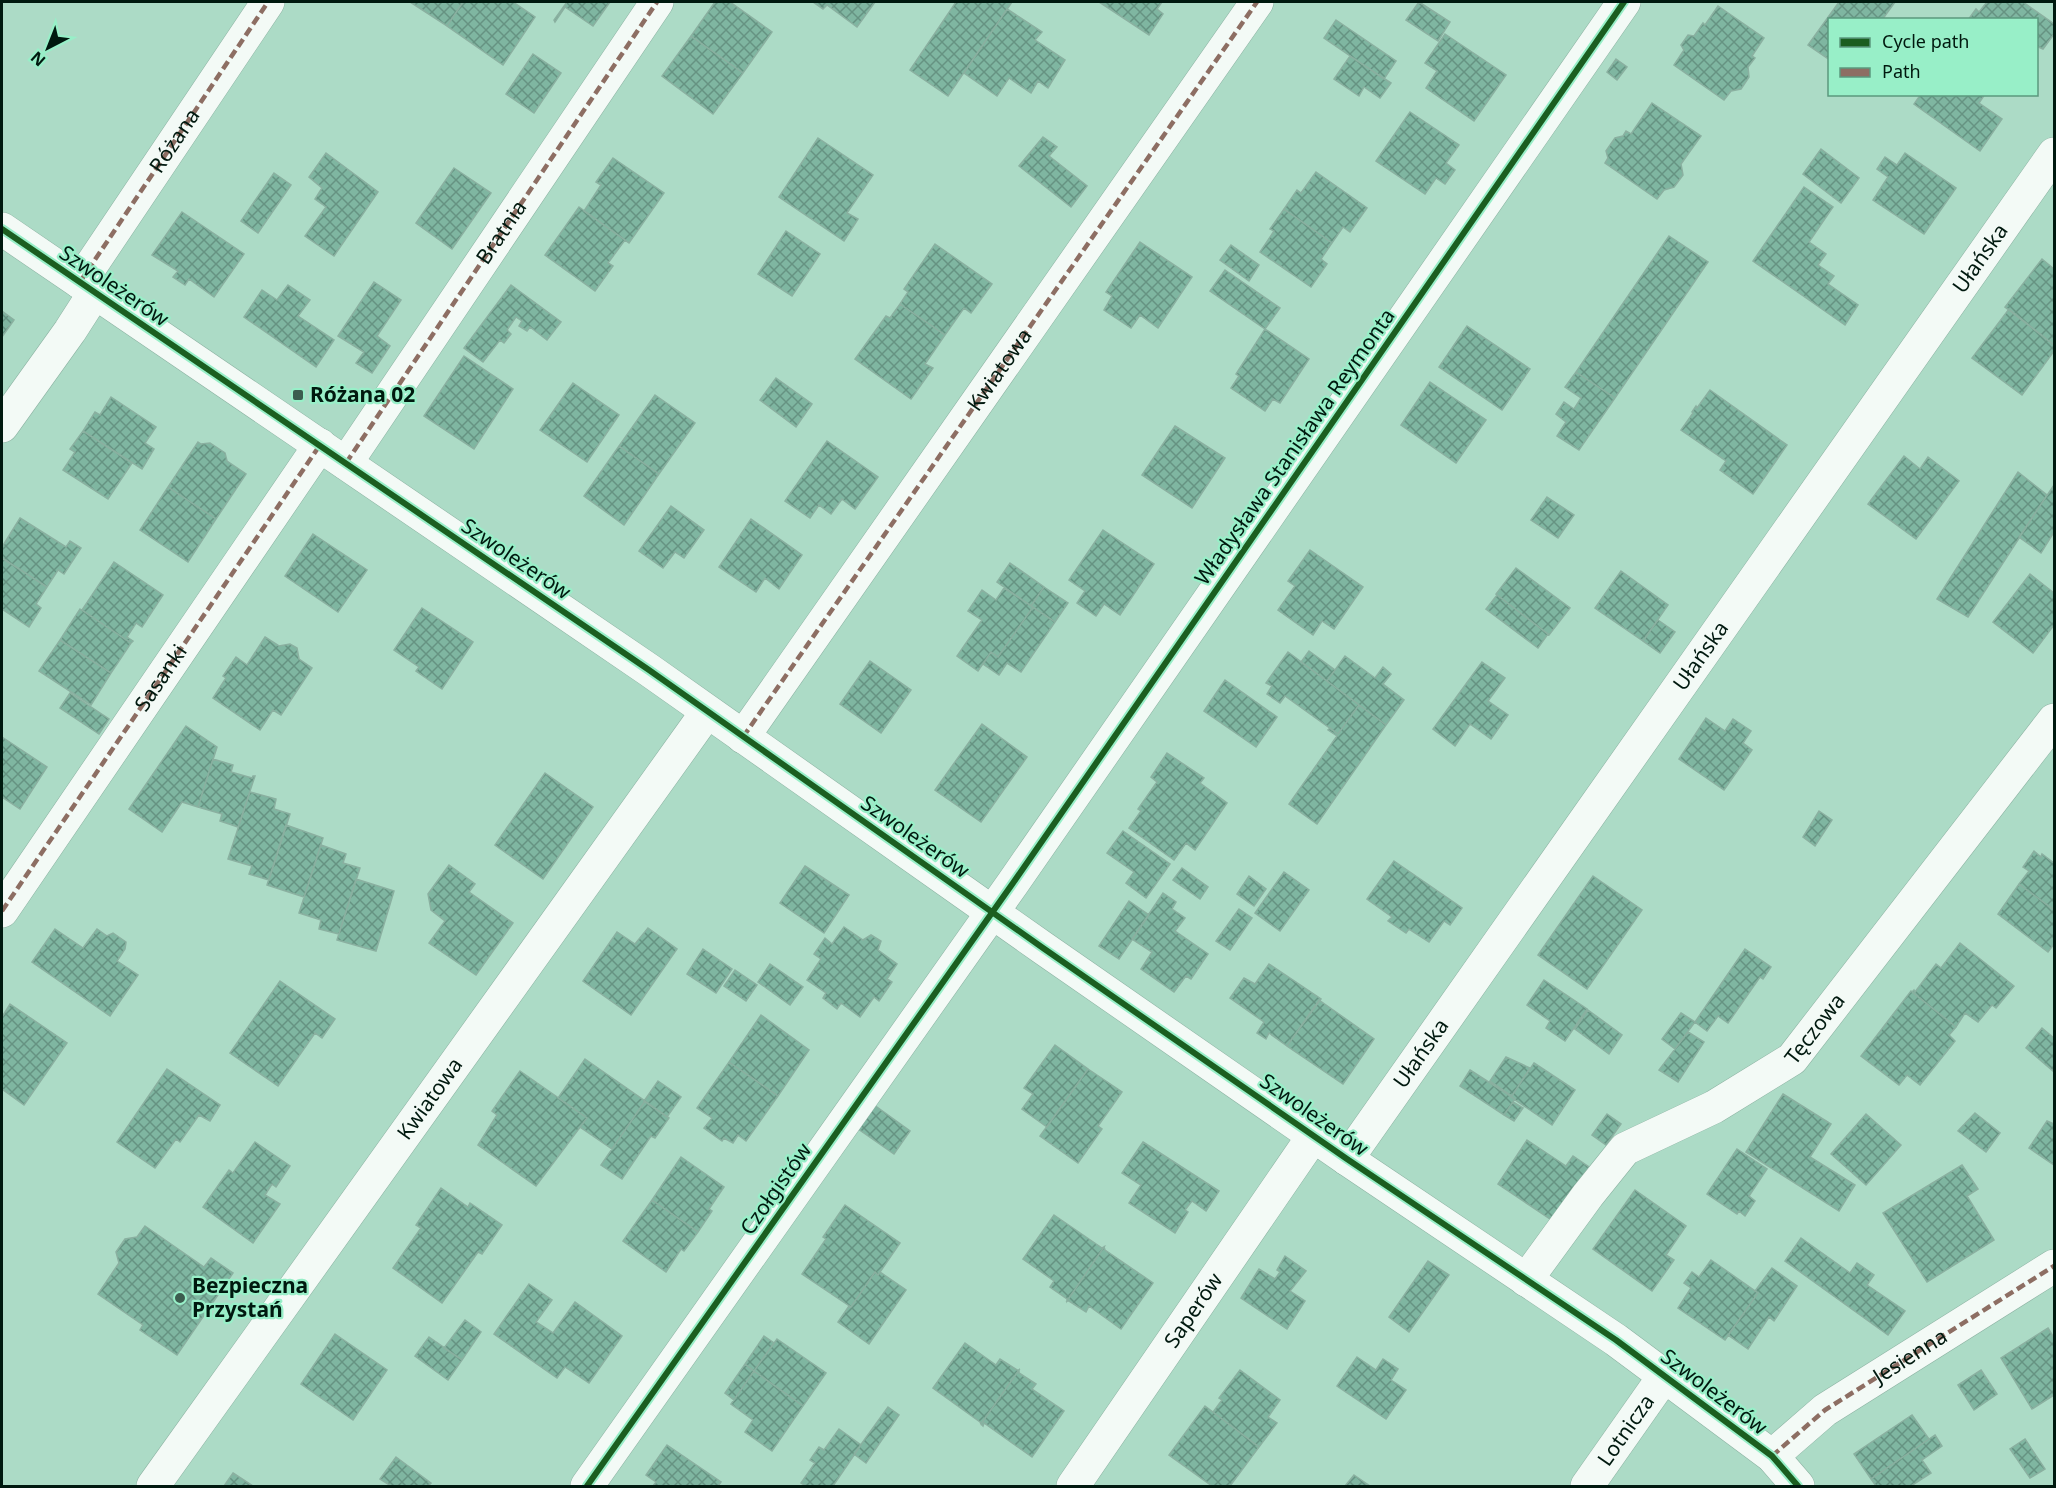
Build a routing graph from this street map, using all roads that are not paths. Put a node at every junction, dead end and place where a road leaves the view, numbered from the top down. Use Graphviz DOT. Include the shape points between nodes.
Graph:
graph roads {
  1 [pos="268,2"];
  2 [pos="657,2"];
  3 [pos="1257,2"];
  4 [pos="1624,2"];
  5 [pos="2055,154"];
  6 [pos="2,229"];
  7 [pos="87,287"];
  8 [pos="2,426"];
  9 [pos="333,454"];
  10 [pos="707,712"];
  11 [pos="2055,720"];
  12 [pos="743,737"];
  13 [pos="2,911"];
  14 [pos="992,911"];
  15 [pos="1314,1135"];
  16 [pos="1347,1159"];
  17 [pos="2055,1266"];
  18 [pos="1526,1280"];
  19 [pos="1665,1375"];
  20 [pos="1772,1456"];
  21 [pos="153,1486"];
  22 [pos="587,1486"];
  23 [pos="1073,1486"];
  24 [pos="1587,1486"];
  25 [pos="1798,1486"];
  1 -- 7 [label="street, Różana"];
  2 -- 9 [label="street, Bratnia"];
  3 -- 12 [label="street, Kwiatowa"];
  4 -- 14 [label="street, Władysława Stanisława Reymonta"];
  5 -- 16 [label="street, Ułańska"];
  6 -- 7 [label="street, Szwoleżerów"];
  7 -- 8 [label="street, Różana" via="70,331"];
  7 -- 9 [label="street, Szwoleżerów"];
  9 -- 10 [label="street, Szwoleżerów"];
  9 -- 13 [label="street, Sasanki"];
  10 -- 12 [label="street, Szwoleżerów"];
  10 -- 21 [label="street, Kwiatowa"];
  11 -- 18 [label="street, Tęczowa" via="1792,1059 1714,1107 1625,1149"];
  12 -- 14 [label="street, Szwoleżerów"];
  14 -- 15 [label="street, Szwoleżerów"];
  14 -- 22 [label="street, Czołgistów"];
  15 -- 16 [label="street, Szwoleżerów"];
  15 -- 23 [label="street, Saperów"];
  16 -- 18 [label="street, Szwoleżerów"];
  17 -- 20 [label="street, Jesienna" via="1825,1410"];
  18 -- 19 [label="street, Szwoleżerów"];
  19 -- 20 [label="street, Szwoleżerów"];
  19 -- 24 [label="street, Lotnicza"];
  20 -- 25 [label="street, Szwoleżerów"];
}
